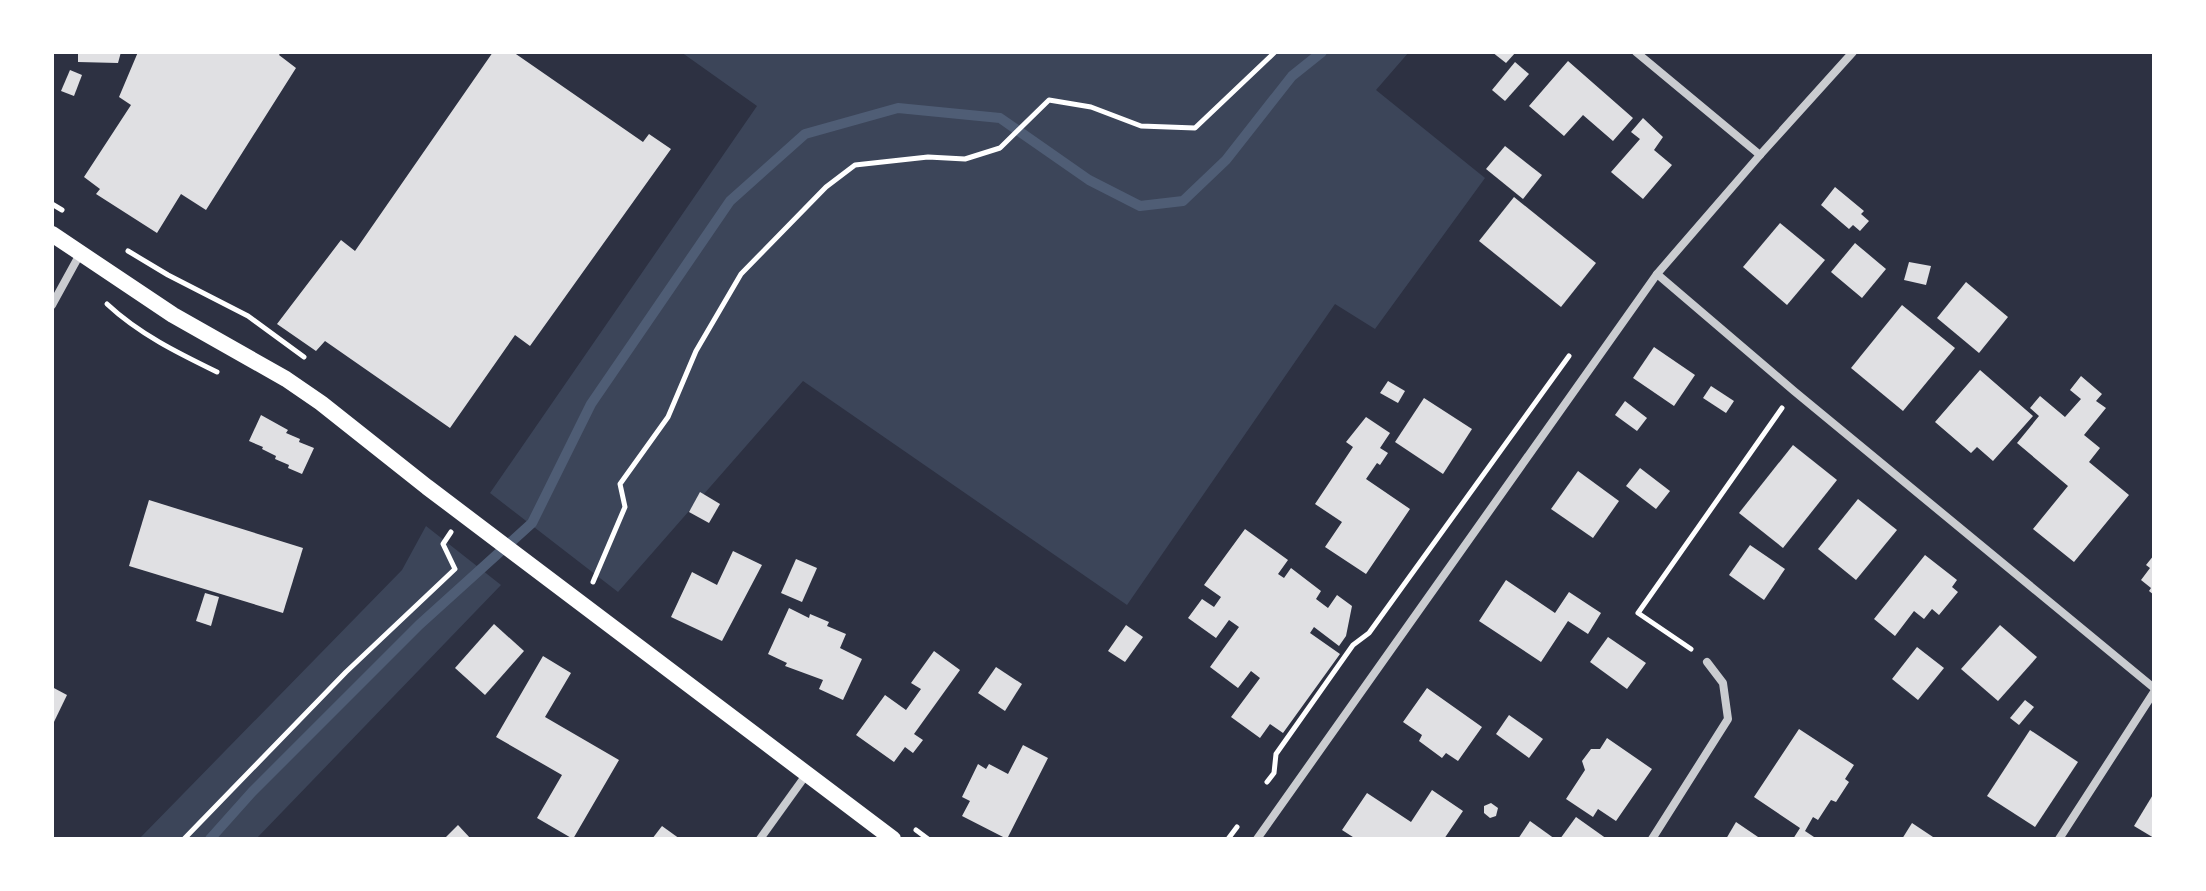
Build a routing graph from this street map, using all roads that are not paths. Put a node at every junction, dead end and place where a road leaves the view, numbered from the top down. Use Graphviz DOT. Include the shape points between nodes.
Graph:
graph roads {
  1 [pos="1636,52"];
  2 [pos="1853,52"];
  3 [pos="1760,155"];
  4 [pos="52,234"];
  5 [pos="80,254"];
  6 [pos="1657,274"];
  7 [pos="52,304"];
  8 [pos="1707,662"];
  9 [pos="2154,690"];
  10 [pos="806,775"];
  11 [pos="760,839"];
  12 [pos="893,839"];
  13 [pos="1257,839"];
  14 [pos="1652,839"];
  15 [pos="2059,839"];
  1 -- 3 [label="street"];
  2 -- 3 [label="street"];
  3 -- 6 [label="street"];
  4 -- 5 [label="main road"];
  5 -- 7 [label="street"];
  5 -- 10 [label="main road" via="286,379"];
  6 -- 9 [label="street"];
  6 -- 13 [label="street"];
  8 -- 14 [label="street" via="1723,683 1728,719"];
  9 -- 15 [label="street"];
  10 -- 11 [label="street"];
  10 -- 12 [label="main road"];
}
